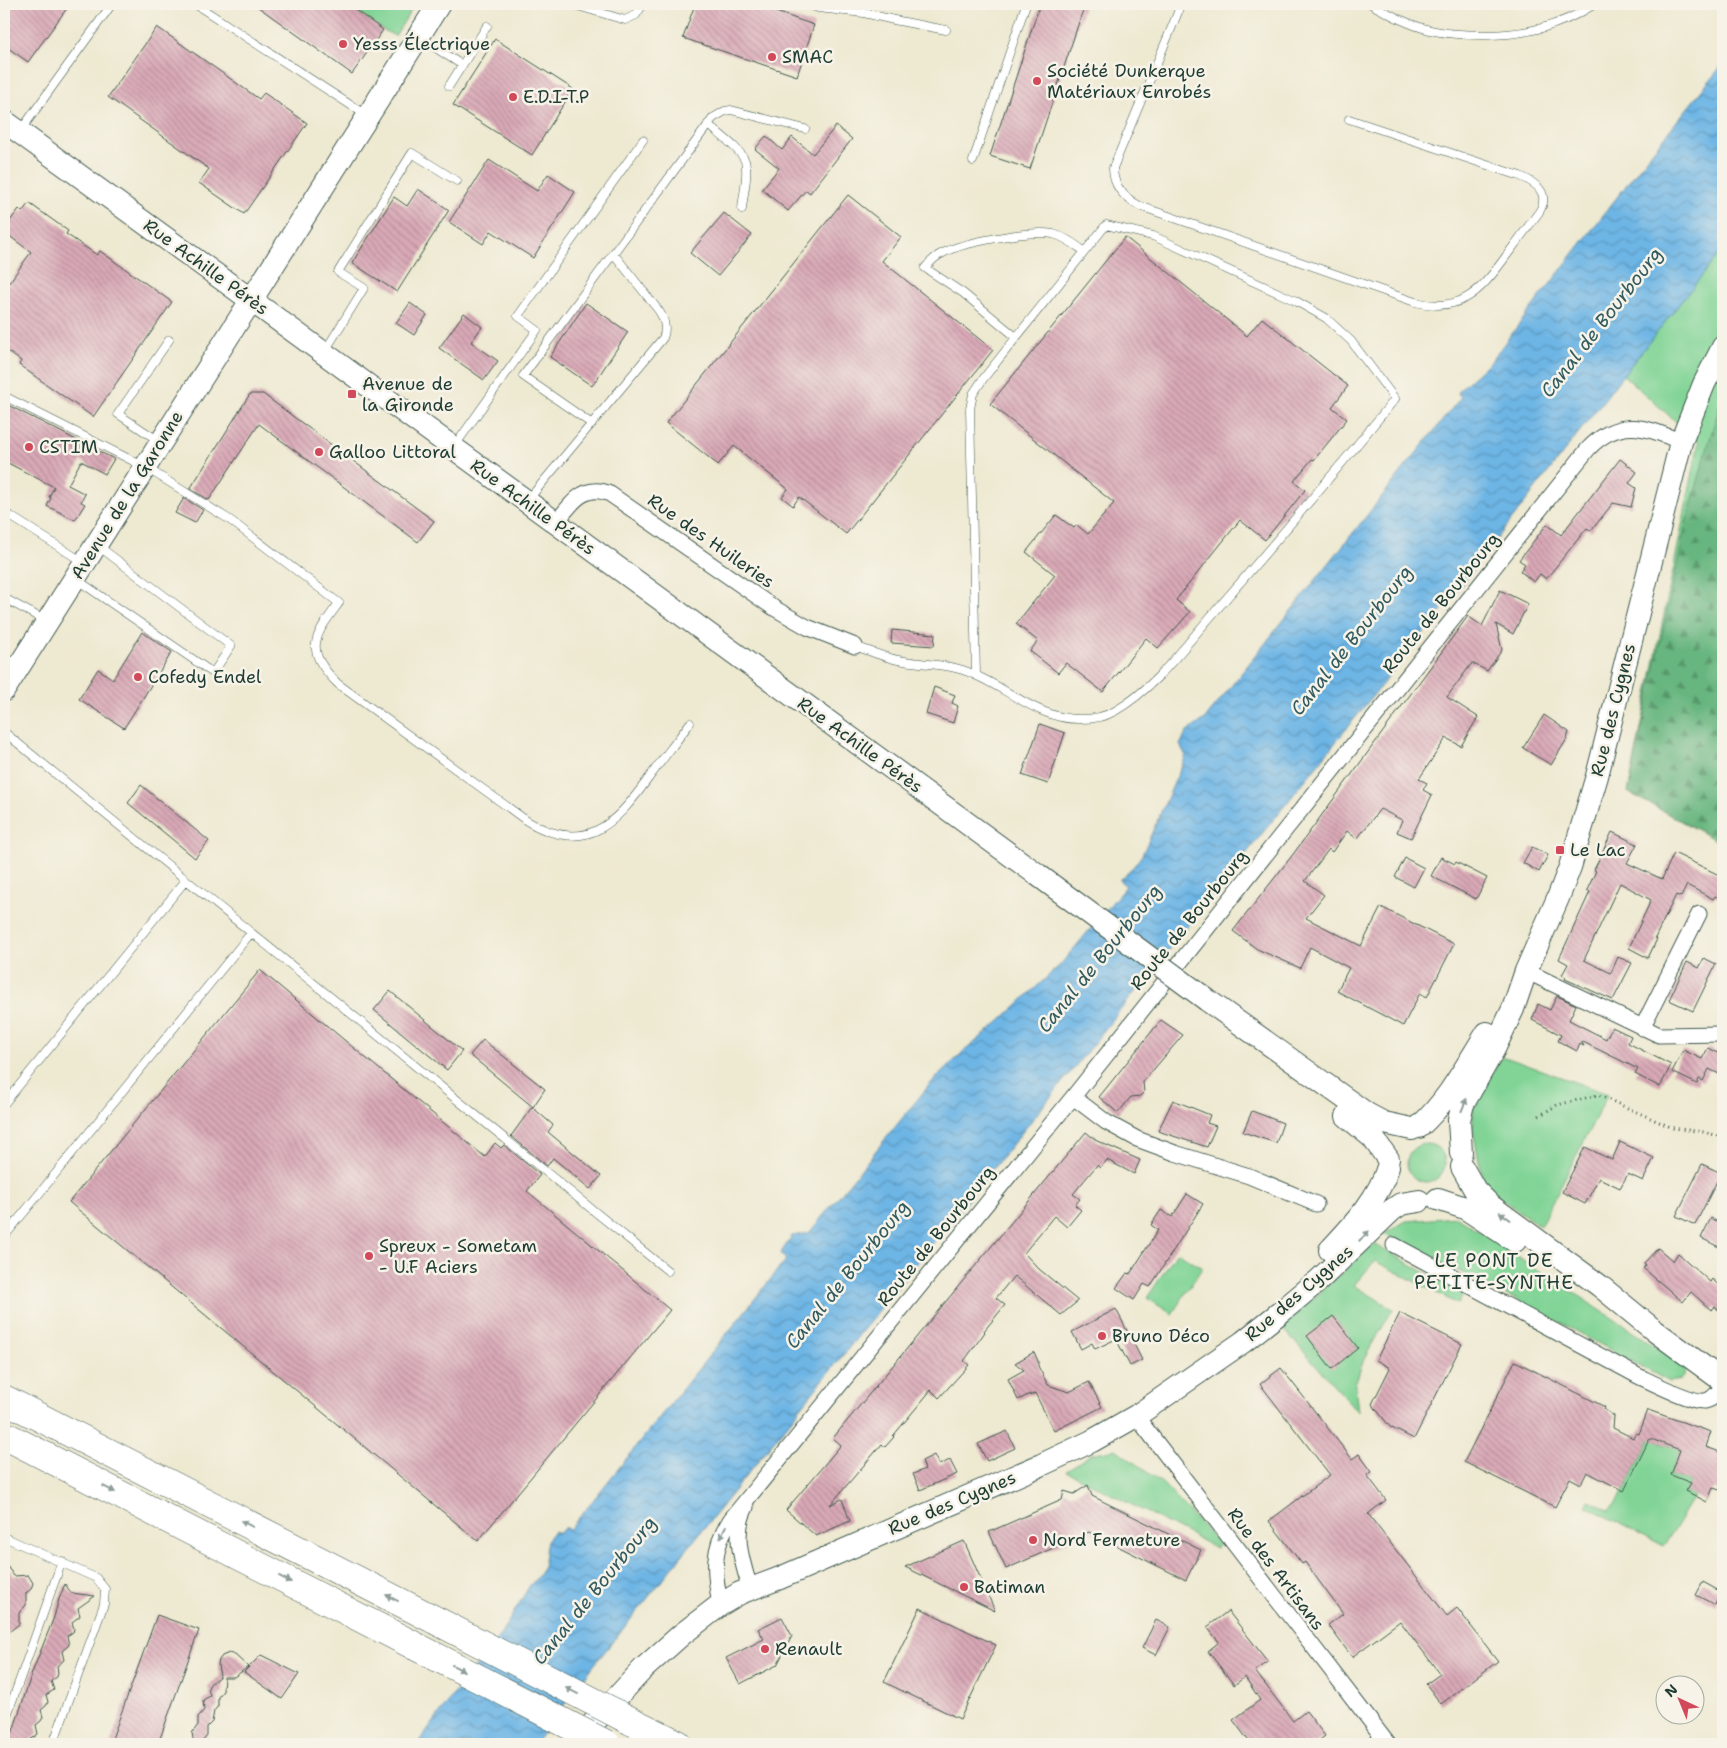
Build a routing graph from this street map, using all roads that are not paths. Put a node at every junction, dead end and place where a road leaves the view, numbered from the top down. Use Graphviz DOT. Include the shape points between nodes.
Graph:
graph roads {
  1 [pos="112,4"];
  2 [pos="195,4"];
  3 [pos="439,4"];
  4 [pos="571,4"];
  5 [pos="643,4"];
  6 [pos="807,4"];
  7 [pos="1026,4"];
  8 [pos="1179,4"];
  9 [pos="1371,4"];
  10 [pos="1595,4"];
  11 [pos="487,26"];
  12 [pos="946,30"];
  13 [pos="418,37"];
  14 [pos="462,65"];
  15 [pos="449,86"];
  16 [pos="368,116"];
  17 [pos="1349,119"];
  18 [pos="708,124"];
  19 [pos="11,127"];
  20 [pos="805,129"];
  21 [pos="643,140"];
  22 [pos="973,161"];
  23 [pos="457,181"];
  24 [pos="742,209"];
  25 [pos="1084,251"];
  26 [pos="613,253"];
  27 [pos="251,300"];
  28 [pos="1016,337"];
  29 [pos="169,340"];
  30 [pos="1723,348"];
  31 [pos="324,353"];
  32 [pos="4,396"];
  33 [pos="592,424"];
  34 [pos="160,442"];
  35 [pos="1681,442"];
  36 [pos="453,448"];
  37 [pos="145,467"];
  38 [pos="526,502"];
  39 [pos="4,512"];
  40 [pos="556,523"];
  41 [pos="85,562"];
  42 [pos="4,598"];
  43 [pos="47,621"];
  44 [pos="854,646"];
  45 [pos="976,675"];
  46 [pos="4,690"];
  47 [pos="690,723"];
  48 [pos="4,732"];
  49 [pos="186,880"];
  50 [pos="1699,914"];
  51 [pos="251,933"];
  52 [pos="1526,970"];
  53 [pos="1207,1000"];
  54 [pos="1642,1028"];
  55 [pos="1723,1034"];
  56 [pos="1072,1097"];
  57 [pos="4,1104"];
  58 [pos="1415,1128"];
  59 [pos="1461,1160"];
  60 [pos="1388,1163"];
  61 [pos="1428,1200"];
  62 [pos="1316,1204"];
  63 [pos="4,1237"];
  64 [pos="1394,1246"];
  65 [pos="668,1271"];
  66 [pos="1655,1331"];
  67 [pos="4,1378"];
  68 [pos="1723,1381"];
  69 [pos="1723,1386"];
  70 [pos="1177,1388"];
  71 [pos="4,1399"];
  72 [pos="1136,1416"];
  73 [pos="4,1435"];
  74 [pos="4,1444"];
  75 [pos="85,1476"];
  76 [pos="179,1489"];
  77 [pos="752,1493"];
  78 [pos="4,1537"];
  79 [pos="62,1561"];
  80 [pos="750,1588"];
  81 [pos="720,1605"];
  82 [pos="4,1724"];
  83 [pos="53,1744"];
  84 [pos="574,1744"];
  85 [pos="606,1744"];
  86 [pos="678,1744"];
  87 [pos="1388,1744"];
  1 -- 19 [label="lane"];
  2 -- 16 [label="lane"];
  3 -- 13 [label="street"];
  4 -- 5 [label="lane" via="625,20 636,15"];
  6 -- 12 [label="lane"];
  7 -- 22 [label="lane"];
  8 -- 17 [label="lane" via="1113,168 1115,182 1127,198 1140,206 1415,302 1441,306 1459,302 1477,292 1539,212 1542,192 1520,176"];
  9 -- 10 [label="lane" via="1406,22 1460,35 1520,34 1568,19"];
  11 -- 14 [label="lane"];
  13 -- 14 [label="lane"];
  13 -- 16 [label="street"];
  14 -- 15 [label="lane"];
  16 -- 27 [label="street"];
  18 -- 20 [label="lane" via="719,114 731,110"];
  18 -- 24 [label="lane" via="739,151 745,162"];
  18 -- 26 [label="lane"];
  19 -- 27 [label="street, Rue Achille Pérès"];
  21 -- 36 [label="lane" via="518,316 537,330"];
  23 -- 31 [label="lane" via="412,153 338,272 364,288"];
  25 -- 28 [label="lane"];
  25 -- 28 [label="lane" via="1060,236 1019,234 950,249 925,268 963,293"];
  25 -- 45 [label="lane" via="1106,225 1153,236 1277,292 1335,326 1395,399 1280,538 1164,670 1118,709 1094,718 1063,717 1021,701"];
  26 -- 33 [label="lane" via="659,311 665,332"];
  26 -- 33 [label="lane" via="523,376"];
  27 -- 31 [label="street, Rue Achille Pérès"];
  27 -- 34 [label="street, Avenue de la Garonne"];
  28 -- 45 [label="lane" via="977,387 970,409"];
  29 -- 34 [label="lane" via="118,414"];
  30 -- 35 [label="street, Rue des Cygnes" via="1704,384"];
  31 -- 36 [label="street, Rue Achille Pérès"];
  32 -- 37 [label="lane"];
  33 -- 38 [label="lane"];
  34 -- 37 [label="street, Avenue de la Garonne"];
  35 -- 52 [label="street, Rue des Cygnes" via="1586,816 1558,898"];
  35 -- 56 [label="street, Route de Bourbourg" via="1658,432 1631,427 1603,435 1588,449"];
  36 -- 38 [label="street, Rue Achille Pérès"];
  37 -- 41 [label="street, Avenue de la Garonne"];
  37 -- 47 [label="lane" via="236,525 339,603 319,630 315,647 322,666 338,684 545,831 570,836 588,834 606,825 631,802"];
  38 -- 40 [label="street, Rue Achille Pérès"];
  39 -- 41 [label="lane"];
  40 -- 44 [label="street, Rue des Huileries" via="584,493 602,490 774,608 807,627"];
  40 -- 53 [label="street, Rue Achille Pérès, bridge"];
  41 -- 41 [label="lane" via="213,673 230,646"];
  41 -- 43 [label="street, Avenue de la Garonne"];
  42 -- 43 [label="lane"];
  43 -- 46 [label="street, Avenue de la Garonne"];
  44 -- 45 [label="lane" via="893,659 948,666"];
  48 -- 49 [label="lane"];
  49 -- 51 [label="lane"];
  49 -- 57 [label="lane"];
  50 -- 54 [label="street"];
  51 -- 63 [label="lane"];
  51 -- 65 [label="lane"];
  52 -- 54 [label="street"];
  52 -- 58 [label="street, Rue des Cygnes" via="1446,1098 1434,1114"];
  59 -- 52 [label="street, Rue des Cygnes, one-way" via="1461,1110 1505,1027"];
  53 -- 58 [label="street" via="1366,1114 1384,1124"];
  53 -- 60 [label="street" via="1296,1078 1366,1131"];
  54 -- 55 [label="street" via="1665,1036"];
  56 -- 62 [label="street" via="1137,1139 1249,1176"];
  56 -- 77 [label="street, Route de Bourbourg"];
  58 -- 59 [label="street" via="1433,1128 1446,1133 1454,1140"];
  58 -- 60 [label="street" via="1396,1141"];
  59 -- 61 [label="street" via="1456,1186 1448,1194"];
  66 -- 59 [label="street, one-way" via="1606,1290 1487,1202 1472,1185"];
  60 -- 61 [label="street" via="1390,1178 1399,1190 1408,1197"];
  60 -- 70 [label="street, Rue des Cygnes" via="1373,1200 1327,1254 1254,1323"];
  61 -- 66 [label="street" via="1452,1203 1471,1212"];
  70 -- 61 [label="street, Rue des Cygnes, one-way" via="1294,1301 1392,1210 1401,1204"];
  64 -- 69 [label="street" via="1670,1390 1705,1401"];
  66 -- 68 [label="street"];
  67 -- 76 [label="highway"];
  70 -- 72 [label="street, Rue des Cygnes"];
  71 -- 76 [label="highway"];
  72 -- 80 [label="street, Rue des Cygnes" via="1041,1465"];
  72 -- 87 [label="street, Rue des Artisans"];
  73 -- 75 [label="highway"];
  74 -- 75 [label="highway"];
  75 -- 85 [label="highway, one-way, bridge"];
  86 -- 76 [label="highway, one-way, bridge"];
  77 -- 80 [label="street, Route de Bourbourg" via="739,1529 740,1553"];
  77 -- 81 [label="street, Route de Bourbourg, one-way" via="731,1519 718,1545 715,1572"];
  78 -- 79 [label="lane"];
  79 -- 82 [label="lane"];
  79 -- 83 [label="lane" via="96,1578 105,1589 106,1597"];
  80 -- 81 [label="street, Rue des Cygnes"];
  81 -- 84 [label="street, Rue des Cygnes" via="655,1657"];
}
